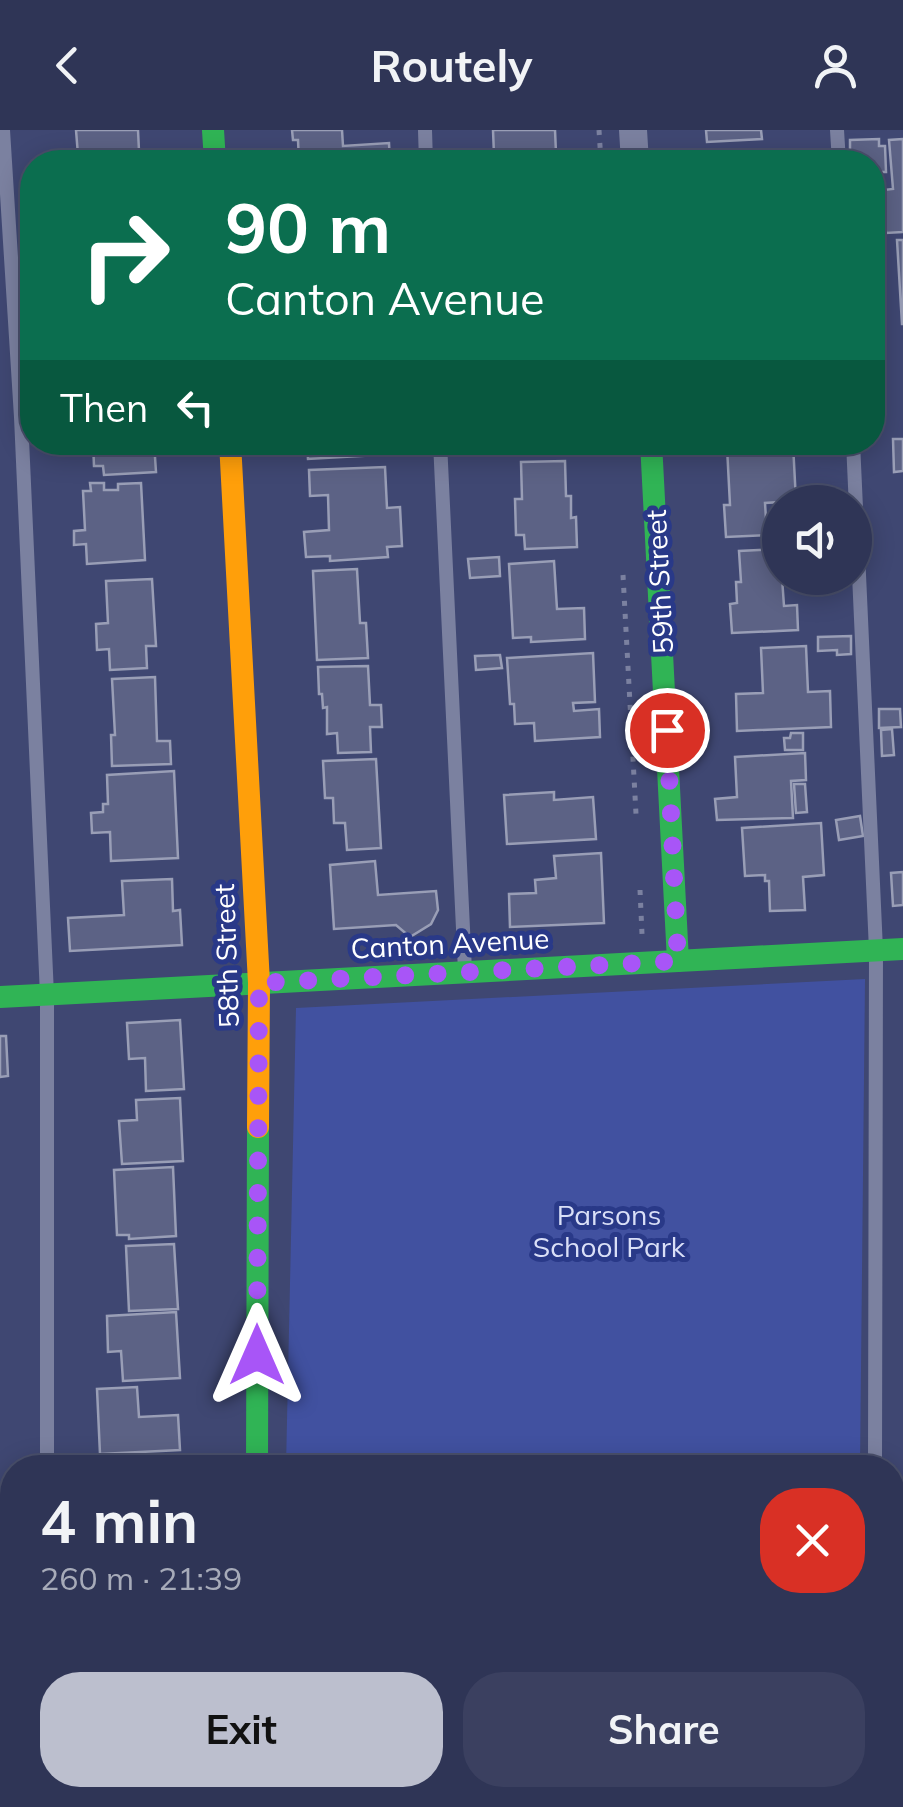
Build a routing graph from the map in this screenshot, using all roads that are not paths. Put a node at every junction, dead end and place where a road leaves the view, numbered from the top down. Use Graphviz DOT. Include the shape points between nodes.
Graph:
graph roads {
  1 [pos="3,130"];
  2 [pos="20,401"];
  3 [pos="23,455"];
  4 [pos="231,455"];
  5 [pos="441,455"];
  6 [pos="652,455"];
  7 [pos="854,455"];
  8 [pos="903,949"];
  9 [pos="876,950"];
  10 [pos="678,961"];
  11 [pos="465,972"];
  12 [pos="259,983"];
  13 [pos="47,995"];
  14 [pos="0,997"];
  15 [pos="46,1455"];
  16 [pos="257,1455"];
  17 [pos="875,1455"];
  1 -- 2 [label="lane"];
  3 -- 13 [label="lane"];
  4 -- 12 [label="street, 58th Street"];
  5 -- 11 [label="lane"];
  6 -- 10 [label="street, 59th Street"];
  7 -- 9 [label="lane"];
  8 -- 9 [label="street, Canton Avenue"];
  9 -- 10 [label="street, Canton Avenue"];
  9 -- 17 [label="lane"];
  10 -- 11 [label="street, Canton Avenue"];
  11 -- 12 [label="street, Canton Avenue"];
  12 -- 13 [label="street, Canton Avenue"];
  12 -- 16 [label="street, 58th Street"];
  13 -- 14 [label="street, Canton Avenue"];
  13 -- 15 [label="lane"];
}
